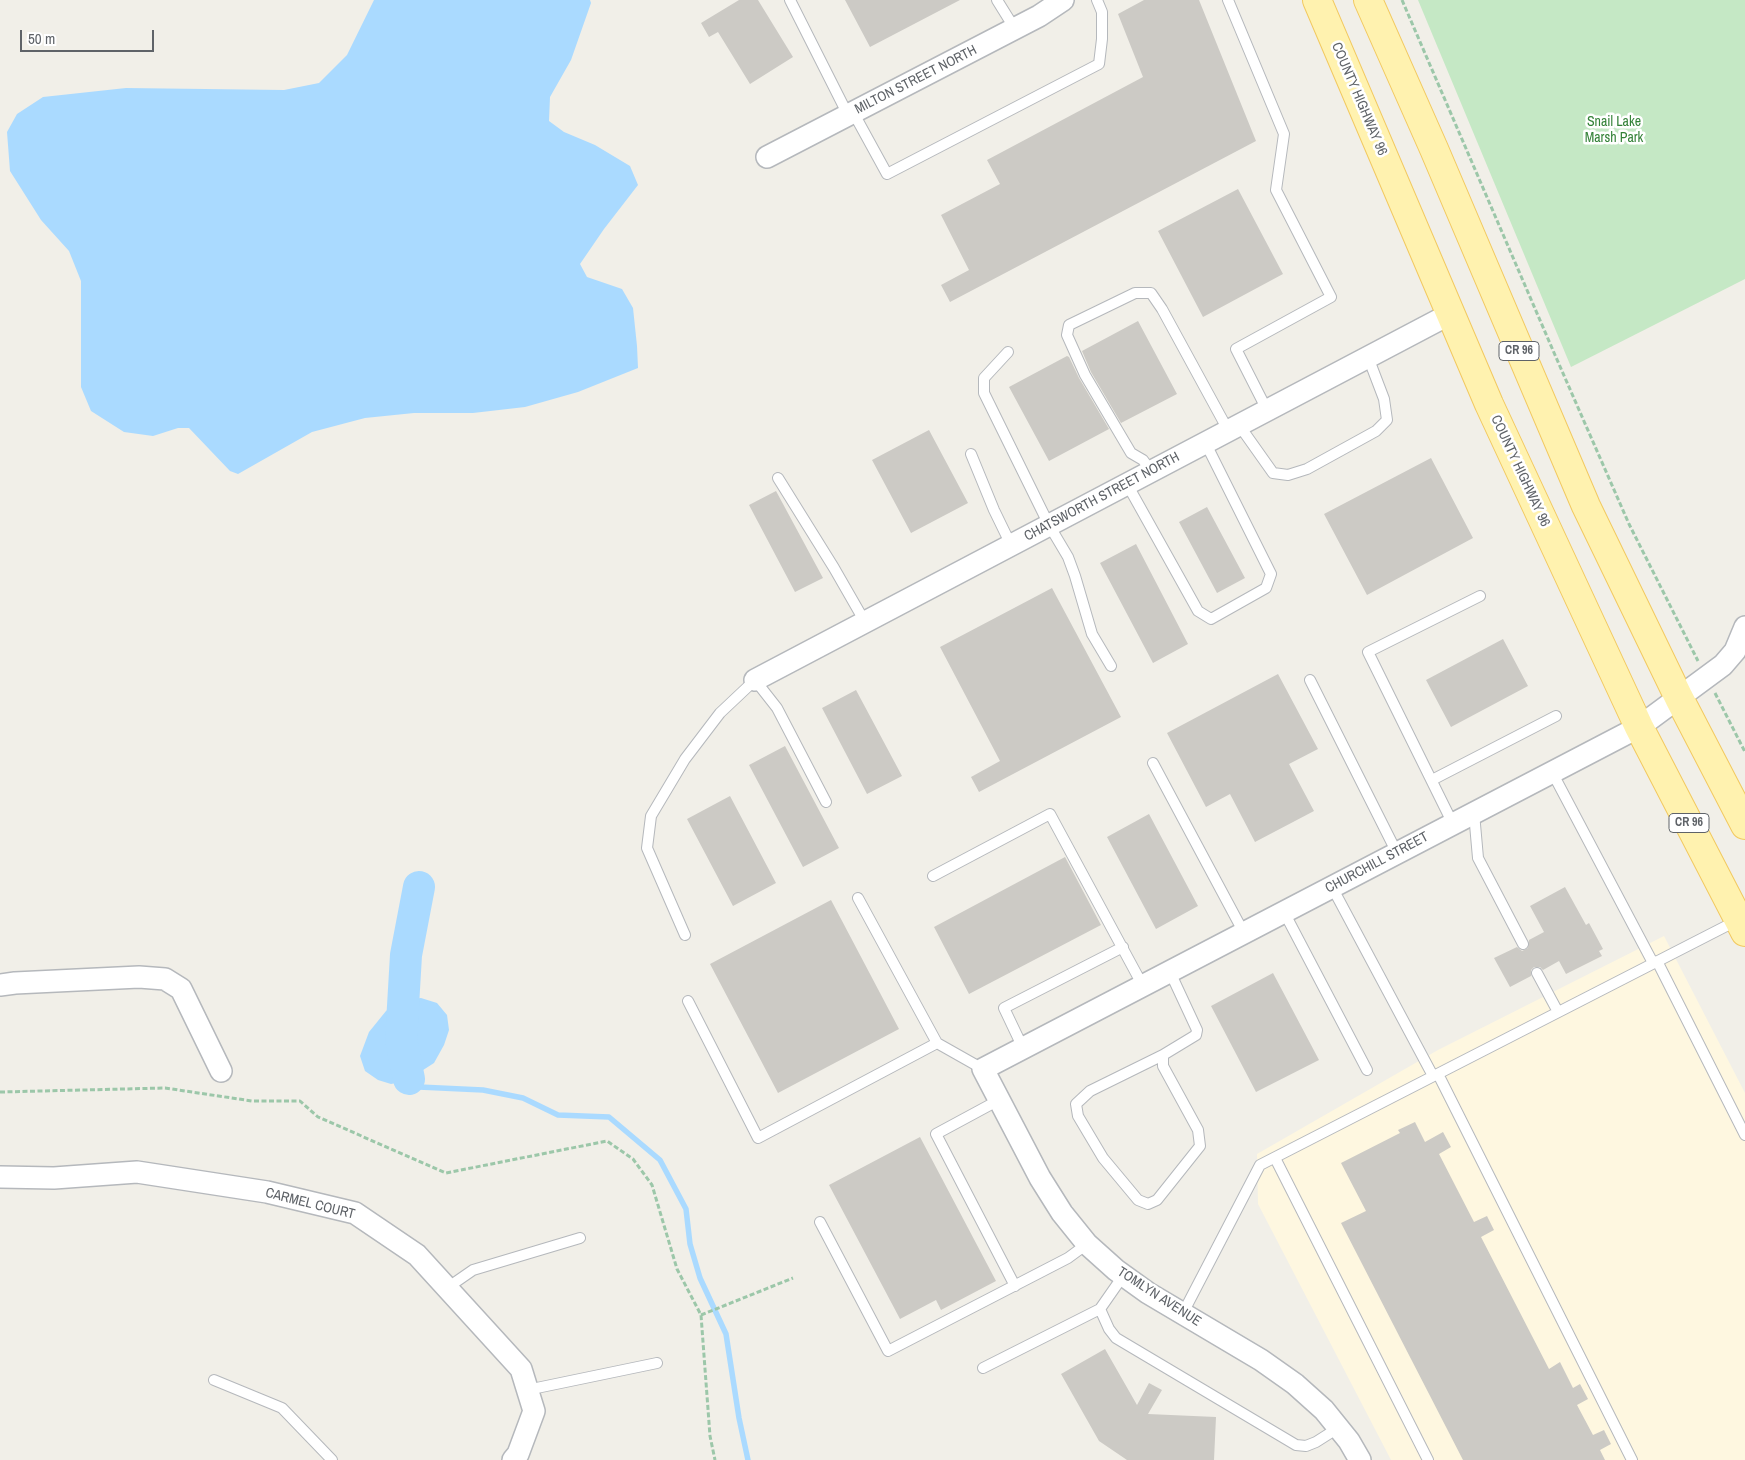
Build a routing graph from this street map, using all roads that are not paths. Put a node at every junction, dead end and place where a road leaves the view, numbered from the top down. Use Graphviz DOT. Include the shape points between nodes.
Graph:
graph roads {
  1 [pos="790,0"];
  2 [pos="996,0"];
  3 [pos="1062,0"];
  4 [pos="1097,0"];
  5 [pos="1228,0"];
  6 [pos="1317,0"];
  7 [pos="1368,0"];
  8 [pos="1015,28"];
  9 [pos="851,114"];
  10 [pos="767,158"];
  11 [pos="1450,314"];
  12 [pos="1008,352"];
  13 [pos="1368,357"];
  14 [pos="1267,410"];
  15 [pos="1234,427"];
  16 [pos="1205,442"];
  17 [pos="971,454"];
  18 [pos="1151,471"];
  19 [pos="778,478"];
  20 [pos="1127,484"];
  21 [pos="1049,525"];
  22 [pos="1012,545"];
  23 [pos="1480,596"];
  24 [pos="865,622"];
  25 [pos="1745,627"];
  26 [pos="1111,666"];
  27 [pos="756,680"];
  28 [pos="1310,680"];
  29 [pos="1679,698"];
  30 [pos="1556,716"];
  31 [pos="1639,726"];
  32 [pos="1153,763"];
  33 [pos="1552,772"];
  34 [pos="1432,780"];
  35 [pos="826,802"];
  36 [pos="1474,813"];
  37 [pos="1453,824"];
  38 [pos="1745,825"];
  39 [pos="1397,853"];
  40 [pos="933,876"];
  41 [pos="1332,887"];
  42 [pos="858,898"];
  43 [pos="1284,912"];
  44 [pos="1742,926"];
  45 [pos="1244,933"];
  46 [pos="685,936"];
  47 [pos="1523,944"];
  48 [pos="1123,947"];
  49 [pos="1655,962"];
  50 [pos="1170,972"];
  51 [pos="1537,973"];
  52 [pos="0,985"];
  53 [pos="1143,986"];
  54 [pos="688,1001"];
  55 [pos="1558,1012"];
  56 [pos="937,1043"];
  57 [pos="1023,1048"];
  58 [pos="1163,1055"];
  59 [pos="984,1069"];
  60 [pos="221,1070"];
  61 [pos="1367,1070"];
  62 [pos="1436,1075"];
  63 [pos="999,1100"];
  64 [pos="1745,1135"];
  65 [pos="1275,1158"];
  66 [pos="0,1177"];
  67 [pos="820,1222"];
  68 [pos="580,1238"];
  69 [pos="1088,1244"];
  70 [pos="1123,1276"];
  71 [pos="1015,1286"];
  72 [pos="447,1288"];
  73 [pos="1100,1309"];
  74 [pos="1183,1313"];
  75 [pos="657,1363"];
  76 [pos="983,1368"];
  77 [pos="214,1380"];
  78 [pos="527,1390"];
  79 [pos="1338,1428"];
  80 [pos="332,1460"];
  81 [pos="513,1460"];
  82 [pos="1360,1460"];
  83 [pos="1428,1460"];
  84 [pos="1632,1460"];
  1 -- 9 [label="lane"];
  2 -- 8 [label="lane"];
  3 -- 8 [label="street, MILTON STREET NORTH" via="1047,12"];
  4 -- 9 [label="lane" via="1102,12 1099,64 887,174"];
  5 -- 14 [label="lane" via="1284,134 1276,190 1332,297 1236,349"];
  6 -- 11 [label="main road, COUNTY HIGHWAY 96 / CR 96"];
  7 -- 29 [label="main road, CR 96" via="1586,506"];
  8 -- 9 [label="street, MILTON STREET NORTH"];
  9 -- 10 [label="street, MILTON STREET NORTH"];
  11 -- 13 [label="street, CHATSWORTH STREET NORTH"];
  11 -- 31 [label="main road, COUNTY HIGHWAY 96 / CR 96"];
  12 -- 21 [label="lane" via="984,378 984,393"];
  13 -- 14 [label="street, CHATSWORTH STREET NORTH"];
  13 -- 15 [label="lane" via="1384,399 1387,420 1376,431 1307,469 1288,476 1273,473"];
  14 -- 15 [label="street, CHATSWORTH STREET NORTH"];
  15 -- 16 [label="street, CHATSWORTH STREET NORTH"];
  15 -- 18 [label="lane" via="1151,293 1135,293 1070,325 1067,335 1085,375 1131,453 1144,460"];
  16 -- 18 [label="street, CHATSWORTH STREET NORTH"];
  16 -- 20 [label="lane" via="1271,574 1266,588 1211,619 1198,611"];
  17 -- 22 [label="lane"];
  18 -- 20 [label="street, CHATSWORTH STREET NORTH"];
  19 -- 24 [label="lane"];
  20 -- 21 [label="street, CHATSWORTH STREET NORTH"];
  21 -- 22 [label="street, CHATSWORTH STREET NORTH"];
  21 -- 26 [label="lane" via="1068,557 1092,634"];
  22 -- 24 [label="street, CHATSWORTH STREET NORTH"];
  23 -- 34 [label="lane" via="1368,652"];
  24 -- 27 [label="street, CHATSWORTH STREET NORTH"];
  25 -- 29 [label="street, CHURCHILL STREET" via="1735,651 1724,665"];
  27 -- 35 [label="lane" via="777,708"];
  27 -- 46 [label="lane" via="720,713 685,759 651,816 647,848"];
  28 -- 39 [label="lane"];
  29 -- 31 [label="street, CHURCHILL STREET"];
  29 -- 38 [label="main road, CR 96"];
  30 -- 34 [label="lane"];
  31 -- 33 [label="street, CHURCHILL STREET"];
  31 -- 44 [label="main road, COUNTY HIGHWAY 96 / CR 96"];
  32 -- 45 [label="lane"];
  33 -- 36 [label="street, CHURCHILL STREET"];
  33 -- 49 [label="lane"];
  34 -- 37 [label="lane"];
  36 -- 37 [label="street, CHURCHILL STREET"];
  36 -- 47 [label="lane" via="1478,858"];
  37 -- 39 [label="street, CHURCHILL STREET"];
  39 -- 41 [label="street, CHURCHILL STREET"];
  40 -- 48 [label="lane" via="1050,814"];
  41 -- 43 [label="street, CHURCHILL STREET"];
  41 -- 62 [label="lane"];
  42 -- 56 [label="lane"];
  43 -- 45 [label="street, CHURCHILL STREET"];
  43 -- 61 [label="lane"];
  44 -- 49 [label="lane"];
  45 -- 50 [label="street, CHURCHILL STREET"];
  48 -- 53 [label="lane"];
  48 -- 57 [label="lane" via="1004,1008"];
  49 -- 55 [label="lane"];
  49 -- 64 [label="lane"];
  50 -- 53 [label="street, CHURCHILL STREET"];
  50 -- 58 [label="lane" via="1197,1030 1196,1035"];
  51 -- 55 [label="lane"];
  52 -- 60 [label="street" via="139,977 165,979 181,989"];
  53 -- 57 [label="street, CHURCHILL STREET"];
  54 -- 56 [label="lane" via="758,1138"];
  55 -- 62 [label="lane"];
  56 -- 59 [label="lane"];
  57 -- 59 [label="street, CHURCHILL STREET"];
  58 -- 58 [label="lane" via="1162,1066 1198,1130 1200,1146 1157,1200 1148,1204 1138,1200 1103,1158 1078,1116 1076,1104 1090,1091"];
  59 -- 63 [label="street, TOMLYN AVENUE"];
  62 -- 65 [label="lane"];
  62 -- 84 [label="lane"];
  63 -- 69 [label="street, TOMLYN AVENUE" via="1044,1185 1062,1214"];
  63 -- 71 [label="lane" via="936,1134"];
  65 -- 74 [label="lane" via="1260,1165"];
  65 -- 83 [label="lane"];
  66 -- 72 [label="street, CARMEL COURT" via="54,1178 136,1172 267,1192 355,1213 417,1255"];
  67 -- 71 [label="lane" via="888,1351"];
  68 -- 72 [label="lane" via="473,1270"];
  69 -- 70 [label="street, TOMLYN AVENUE"];
  69 -- 71 [label="lane"];
  70 -- 73 [label="lane"];
  70 -- 74 [label="street, TOMLYN AVENUE"];
  72 -- 78 [label="street, CARMEL COURT" via="520,1369"];
  73 -- 76 [label="lane"];
  73 -- 79 [label="lane" via="1116,1338 1296,1445 1316,1442"];
  74 -- 79 [label="street, TOMLYN AVENUE" via="1295,1384 1324,1410"];
  75 -- 78 [label="lane"];
  77 -- 80 [label="lane" via="282,1408"];
  78 -- 81 [label="street, CARMEL COURT" via="534,1411"];
  79 -- 82 [label="street, TOMLYN AVENUE"];
}
